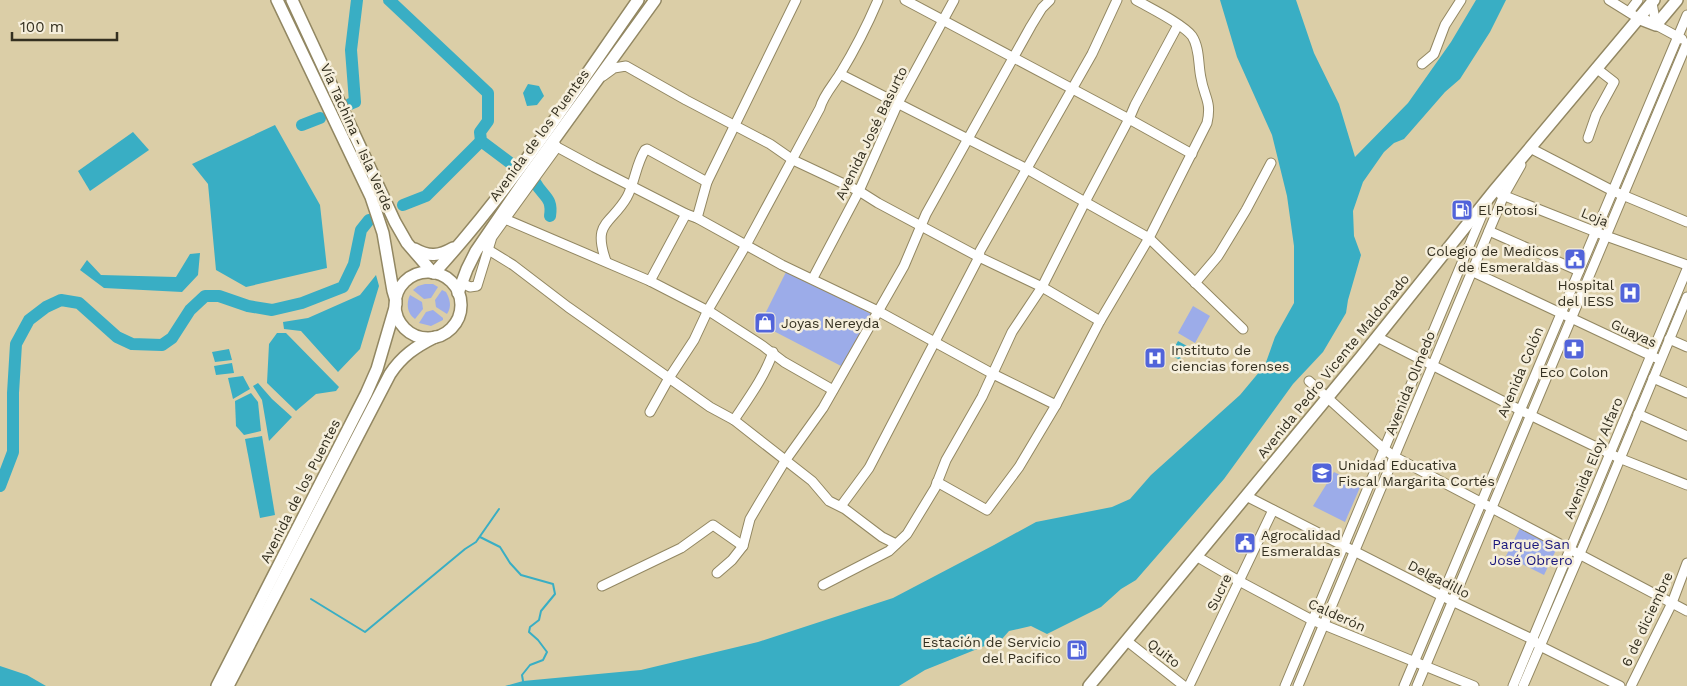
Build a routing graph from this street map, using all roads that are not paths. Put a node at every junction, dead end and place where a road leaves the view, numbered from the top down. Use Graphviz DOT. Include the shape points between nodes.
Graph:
graph roads {
  1 [pos="277,0"];
  2 [pos="292,0"];
  3 [pos="638,0"];
  4 [pos="655,0"];
  5 [pos="796,0"];
  6 [pos="878,0"];
  7 [pos="905,0"];
  8 [pos="954,0"];
  9 [pos="1050,0"];
  10 [pos="1117,0"];
  11 [pos="1136,0"];
  12 [pos="1461,0"];
  13 [pos="1608,0"];
  14 [pos="1638,0"];
  15 [pos="1677,0"];
  16 [pos="1653,1"];
  17 [pos="1633,15"];
  18 [pos="1687,15"];
  19 [pos="944,21"];
  20 [pos="1656,24"];
  21 [pos="1178,25"];
  22 [pos="1678,37"];
  23 [pos="1687,42"];
  24 [pos="1013,57"];
  25 [pos="1422,64"];
  26 [pos="1596,68"];
  27 [pos="840,74"];
  28 [pos="597,80"];
  29 [pos="1072,88"];
  30 [pos="898,102"];
  31 [pos="1129,119"];
  32 [pos="735,124"];
  33 [pos="1588,138"];
  34 [pos="967,140"];
  35 [pos="555,144"];
  36 [pos="1530,148"];
  37 [pos="1192,154"];
  38 [pos="793,160"];
  39 [pos="1271,163"];
  40 [pos="1027,169"];
  41 [pos="707,182"];
  42 [pos="632,187"];
  43 [pos="859,191"];
  44 [pos="1613,191"];
  45 [pos="1496,194"];
  46 [pos="1623,196"];
  47 [pos="1084,202"];
  48 [pos="686,214"];
  49 [pos="697,218"];
  50 [pos="504,219"];
  51 [pos="1687,222"];
  52 [pos="920,226"];
  53 [pos="1489,231"];
  54 [pos="1596,232"];
  55 [pos="1606,236"];
  56 [pos="1149,238"];
  57 [pos="463,242"];
  58 [pos="407,243"];
  59 [pos="746,245"];
  60 [pos="487,249"];
  61 [pos="978,258"];
  62 [pos="606,261"];
  63 [pos="1687,264"];
  64 [pos="1461,267"];
  65 [pos="1687,269"];
  66 [pos="1472,271"];
  67 [pos="1579,271"];
  68 [pos="434,273"];
  69 [pos="813,278"];
  70 [pos="650,281"];
  71 [pos="1195,283"];
  72 [pos="1042,287"];
  73 [pos="460,288"];
  74 [pos="1687,298"];
  75 [pos="395,299"];
  76 [pos="708,310"];
  77 [pos="878,311"];
  78 [pos="1561,314"];
  79 [pos="1571,319"];
  80 [pos="1100,321"];
  81 [pos="1243,330"];
  82 [pos="1377,336"];
  83 [pos="435,337"];
  84 [pos="1669,339"];
  85 [pos="935,341"];
  86 [pos="1687,347"];
  87 [pos="773,352"];
  88 [pos="1651,356"];
  89 [pos="1421,360"];
  90 [pos="1660,360"];
  91 [pos="1432,365"];
  92 [pos="994,374"];
  93 [pos="669,378"];
  94 [pos="1653,378"];
  95 [pos="1309,381"];
  96 [pos="833,390"];
  97 [pos="1687,393"];
  98 [pos="1326,399"];
  99 [pos="1056,405"];
  100 [pos="1520,410"];
  101 [pos="650,412"];
  102 [pos="1638,414"];
  103 [pos="1530,416"];
  104 [pos="734,420"];
  105 [pos="1687,436"];
  106 [pos="1384,450"];
  107 [pos="1609,454"];
  108 [pos="1394,456"];
  109 [pos="1619,458"];
  110 [pos="785,461"];
  111 [pos="937,482"];
  112 [pos="1687,485"];
  113 [pos="1246,496"];
  114 [pos="1481,503"];
  115 [pos="841,506"];
  116 [pos="1491,508"];
  117 [pos="1274,510"];
  118 [pos="896,544"];
  119 [pos="743,546"];
  120 [pos="1344,546"];
  121 [pos="1569,549"];
  122 [pos="1354,551"];
  123 [pos="1579,554"];
  124 [pos="1196,556"];
  125 [pos="1687,563"];
  126 [pos="716,573"];
  127 [pos="1239,581"];
  128 [pos="823,585"];
  129 [pos="602,586"];
  130 [pos="1442,596"];
  131 [pos="1452,602"];
  132 [pos="1672,603"];
  133 [pos="1687,611"];
  134 [pos="1312,620"];
  135 [pos="1324,625"];
  136 [pos="1532,640"];
  137 [pos="1126,641"];
  138 [pos="1540,646"];
  139 [pos="1414,663"];
  140 [pos="1425,667"];
  141 [pos="217,686"];
  142 [pos="228,686"];
  143 [pos="1089,686"];
  144 [pos="1184,686"];
  145 [pos="1189,686"];
  146 [pos="1284,686"];
  147 [pos="1298,686"];
  148 [pos="1404,686"];
  149 [pos="1417,686"];
  150 [pos="1474,686"];
  151 [pos="1513,686"];
  152 [pos="1523,686"];
  153 [pos="1620,686"];
  154 [pos="1631,686"];
  1 -- 75 [label="main road, Vía Tachina - Isla Verde" via="371,197 383,233"];
  2 -- 58 [label="main road, Vía Tachina - Isla Verde"];
  3 -- 57 [label="main road, Avenida de los Puentes"];
  4 -- 28 [label="main road, Avenida de los Puentes"];
  5 -- 32 [label="street"];
  6 -- 27 [label="street"];
  7 -- 19 [label="street"];
  8 -- 19 [label="street, Avenida José Basurto"];
  9 -- 24 [label="street"];
  10 -- 29 [label="street"];
  11 -- 21 [label="street"];
  12 -- 25 [label="street" via="1445,25 1434,54"];
  13 -- 17 [label="street"];
  14 -- 17 [label="street"];
  15 -- 20 [label="main road"];
  16 -- 17 [label="main road, Avenida Pedro Vicente Maldonado"];
  16 -- 20 [label="street"];
  17 -- 20 [label="main road"];
  17 -- 26 [label="main road, Avenida Pedro Vicente Maldonado"];
  18 -- 22 [label="street, Avenida Colón"];
  19 -- 24 [label="street"];
  19 -- 30 [label="street, Avenida José Basurto"];
  20 -- 22 [label="street"];
  21 -- 31 [label="street"];
  21 -- 37 [label="street" via="1192,36 1210,110"];
  22 -- 23 [label="street"];
  22 -- 44 [label="street, Avenida Colón"];
  23 -- 46 [label="street, Avenida Colón"];
  24 -- 29 [label="street"];
  24 -- 34 [label="street"];
  26 -- 33 [label="street" via="1614,82"];
  26 -- 36 [label="main road, Avenida Pedro Vicente Maldonado"];
  27 -- 30 [label="street"];
  27 -- 38 [label="street" via="822,100"];
  28 -- 32 [label="street" via="614,68 626,66"];
  28 -- 35 [label="main road, Avenida de los Puentes"];
  29 -- 31 [label="street"];
  29 -- 40 [label="street"];
  30 -- 34 [label="street"];
  30 -- 43 [label="street, Avenida José Basurto"];
  31 -- 37 [label="street"];
  31 -- 47 [label="street"];
  32 -- 38 [label="street"];
  32 -- 41 [label="street"];
  34 -- 40 [label="street"];
  34 -- 52 [label="street"];
  35 -- 42 [label="street"];
  35 -- 50 [label="street"];
  35 -- 73 [label="main road, Avenida de los Puentes" via="522,184 473,255"];
  36 -- 44 [label="street"];
  36 -- 45 [label="main road, Avenida Pedro Vicente Maldonado"];
  37 -- 56 [label="street"];
  38 -- 43 [label="street"];
  38 -- 59 [label="street"];
  39 -- 71 [label="street" via="1218,256"];
  40 -- 47 [label="street"];
  40 -- 61 [label="street"];
  41 -- 42 [label="street" via="647,149 643,152"];
  41 -- 49 [label="street"];
  42 -- 48 [label="street"];
  42 -- 62 [label="street" via="602,230 600,245"];
  43 -- 52 [label="street"];
  43 -- 69 [label="street, Avenida José Basurto"];
  44 -- 46 [label="street"];
  44 -- 54 [label="street, Avenida Colón"];
  45 -- 53 [label="street, Avenida Olmedo"];
  45 -- 54 [label="street, Loja"];
  45 -- 64 [label="street, Avenida Olmedo"];
  45 -- 82 [label="main road, Avenida Pedro Vicente Maldonado"];
  46 -- 51 [label="street"];
  46 -- 55 [label="street, Avenida Colón"];
  47 -- 56 [label="street"];
  47 -- 72 [label="street"];
  48 -- 49 [label="street"];
  48 -- 70 [label="street"];
  49 -- 59 [label="street"];
  50 -- 60 [label="street"];
  50 -- 62 [label="street"];
  52 -- 61 [label="street"];
  52 -- 77 [label="street" via="904,266"];
  53 -- 66 [label="street, Avenida Olmedo"];
  53 -- 67 [label="street"];
  54 -- 55 [label="street, Loja"];
  54 -- 67 [label="street, Avenida Colón"];
  55 -- 63 [label="street, Loja"];
  55 -- 79 [label="street, Avenida Colón"];
  56 -- 71 [label="street"];
  56 -- 80 [label="street"];
  57 -- 58 [label="main road" via="433,256"];
  57 -- 68 [label="main road, Avenida de los Puentes"];
  58 -- 68 [label="main road, Vía Tachina - Isla Verde"];
  59 -- 69 [label="street"];
  59 -- 76 [label="street"];
  60 -- 73 [label="street" via="477,286"];
  60 -- 93 [label="street"];
  61 -- 72 [label="street"];
  61 -- 85 [label="street"];
  62 -- 70 [label="street"];
  64 -- 66 [label="street, Guayas"];
  64 -- 89 [label="street, Avenida Olmedo"];
  65 -- 88 [label="street, Avenida Eloy Alfaro"];
  66 -- 78 [label="street, Guayas"];
  66 -- 91 [label="street, Avenida Olmedo"];
  67 -- 78 [label="street, Avenida Colón"];
  68 -- 73 [label="main road"];
  68 -- 75 [label="main road" via="419,274 407,280"];
  69 -- 77 [label="street"];
  70 -- 76 [label="street"];
  71 -- 81 [label="street"];
  72 -- 80 [label="street"];
  72 -- 92 [label="street" via="1012,332"];
  73 -- 83 [label="main road" via="461,310 457,320 446,333"];
  74 -- 84 [label="street, Avenida Eloy Alfaro"];
  75 -- 83 [label="main road" via="399,319 409,332"];
  75 -- 141 [label="main road, Avenida de los Puentes" via="377,369 366,394"];
  76 -- 87 [label="street"];
  76 -- 93 [label="street" via="694,340"];
  77 -- 85 [label="street"];
  77 -- 96 [label="street"];
  78 -- 79 [label="street, Guayas"];
  78 -- 100 [label="street, Avenida Colón"];
  79 -- 88 [label="street, Guayas"];
  79 -- 103 [label="street, Avenida Colón"];
  80 -- 99 [label="street"];
  82 -- 89 [label="street"];
  82 -- 98 [label="main road, Avenida Pedro Vicente Maldonado"];
  83 -- 142 [label="main road, Avenida de los Puentes" via="410,350 390,374"];
  84 -- 86 [label="street"];
  84 -- 90 [label="street, Avenida Eloy Alfaro"];
  85 -- 92 [label="street"];
  85 -- 115 [label="street" via="869,468"];
  87 -- 96 [label="street" via="784,362"];
  87 -- 104 [label="street"];
  88 -- 90 [label="street, Guayas"];
  88 -- 107 [label="street, Avenida Eloy Alfaro"];
  89 -- 91 [label="street"];
  89 -- 106 [label="street, Avenida Olmedo"];
  90 -- 94 [label="street, Avenida Eloy Alfaro"];
  91 -- 100 [label="street"];
  91 -- 108 [label="street, Avenida Olmedo"];
  92 -- 99 [label="street"];
  92 -- 111 [label="street"];
  93 -- 101 [label="street"];
  93 -- 104 [label="street"];
  94 -- 97 [label="street"];
  94 -- 102 [label="street, Avenida Eloy Alfaro"];
  95 -- 98 [label="street"];
  96 -- 110 [label="street"];
  98 -- 106 [label="street"];
  98 -- 113 [label="main road, Avenida Pedro Vicente Maldonado"];
  99 -- 111 [label="street" via="1019,467 987,510"];
  100 -- 103 [label="street"];
  100 -- 114 [label="street, Avenida Colón"];
  102 -- 105 [label="street"];
  102 -- 109 [label="street, Avenida Eloy Alfaro"];
  103 -- 107 [label="street"];
  103 -- 116 [label="street, Avenida Colón"];
  104 -- 110 [label="street"];
  106 -- 108 [label="street"];
  106 -- 120 [label="street, Avenida Olmedo"];
  107 -- 109 [label="street"];
  107 -- 121 [label="street, Avenida Eloy Alfaro"];
  108 -- 114 [label="street"];
  108 -- 122 [label="street, Avenida Olmedo"];
  109 -- 112 [label="street"];
  109 -- 123 [label="street, Avenida Eloy Alfaro"];
  110 -- 115 [label="street" via="812,481 830,501"];
  110 -- 119 [label="street" via="750,519"];
  111 -- 118 [label="street" via="907,534"];
  113 -- 117 [label="street, Delgadillo"];
  113 -- 124 [label="main road, Avenida Pedro Vicente Maldonado"];
  114 -- 116 [label="street"];
  114 -- 130 [label="street, Avenida Colón"];
  115 -- 118 [label="street"];
  116 -- 121 [label="street"];
  116 -- 131 [label="street, Avenida Colón"];
  117 -- 120 [label="street, Delgadillo"];
  117 -- 127 [label="street, Sucre"];
  118 -- 128 [label="street" via="889,551"];
  119 -- 126 [label="street"];
  119 -- 129 [label="street" via="713,525 682,548"];
  120 -- 122 [label="street, Delgadillo"];
  120 -- 134 [label="street, Avenida Olmedo"];
  121 -- 123 [label="street"];
  121 -- 136 [label="street, Avenida Eloy Alfaro"];
  122 -- 130 [label="street, Delgadillo"];
  122 -- 135 [label="street, Avenida Olmedo"];
  123 -- 132 [label="street"];
  123 -- 138 [label="street, Avenida Eloy Alfaro"];
  124 -- 127 [label="street, Calderón"];
  124 -- 137 [label="main road, Avenida Pedro Vicente Maldonado"];
  125 -- 132 [label="street, 6 de diciembre"];
  127 -- 134 [label="street, Calderón"];
  127 -- 145 [label="street, Sucre"];
  130 -- 131 [label="street, Delgadillo"];
  130 -- 139 [label="street, Avenida Colón"];
  131 -- 136 [label="street, Delgadillo"];
  131 -- 140 [label="street, Avenida Colón"];
  132 -- 133 [label="street"];
  132 -- 154 [label="street, 6 de diciembre"];
  134 -- 135 [label="street, Calderón"];
  134 -- 146 [label="street, Avenida Olmedo"];
  135 -- 139 [label="street, Calderón"];
  135 -- 147 [label="street, Avenida Olmedo"];
  136 -- 138 [label="street, Delgadillo"];
  136 -- 151 [label="street, Avenida Eloy Alfaro"];
  137 -- 143 [label="main road, Avenida Pedro Vicente Maldonado"];
  137 -- 144 [label="street, Quito"];
  138 -- 152 [label="street, Avenida Eloy Alfaro"];
  138 -- 153 [label="street, Delgadillo"];
  139 -- 140 [label="street, Calderón"];
  139 -- 148 [label="street, Avenida Colón"];
  140 -- 149 [label="street, Avenida Colón"];
  140 -- 150 [label="street, Calderón"];
}
